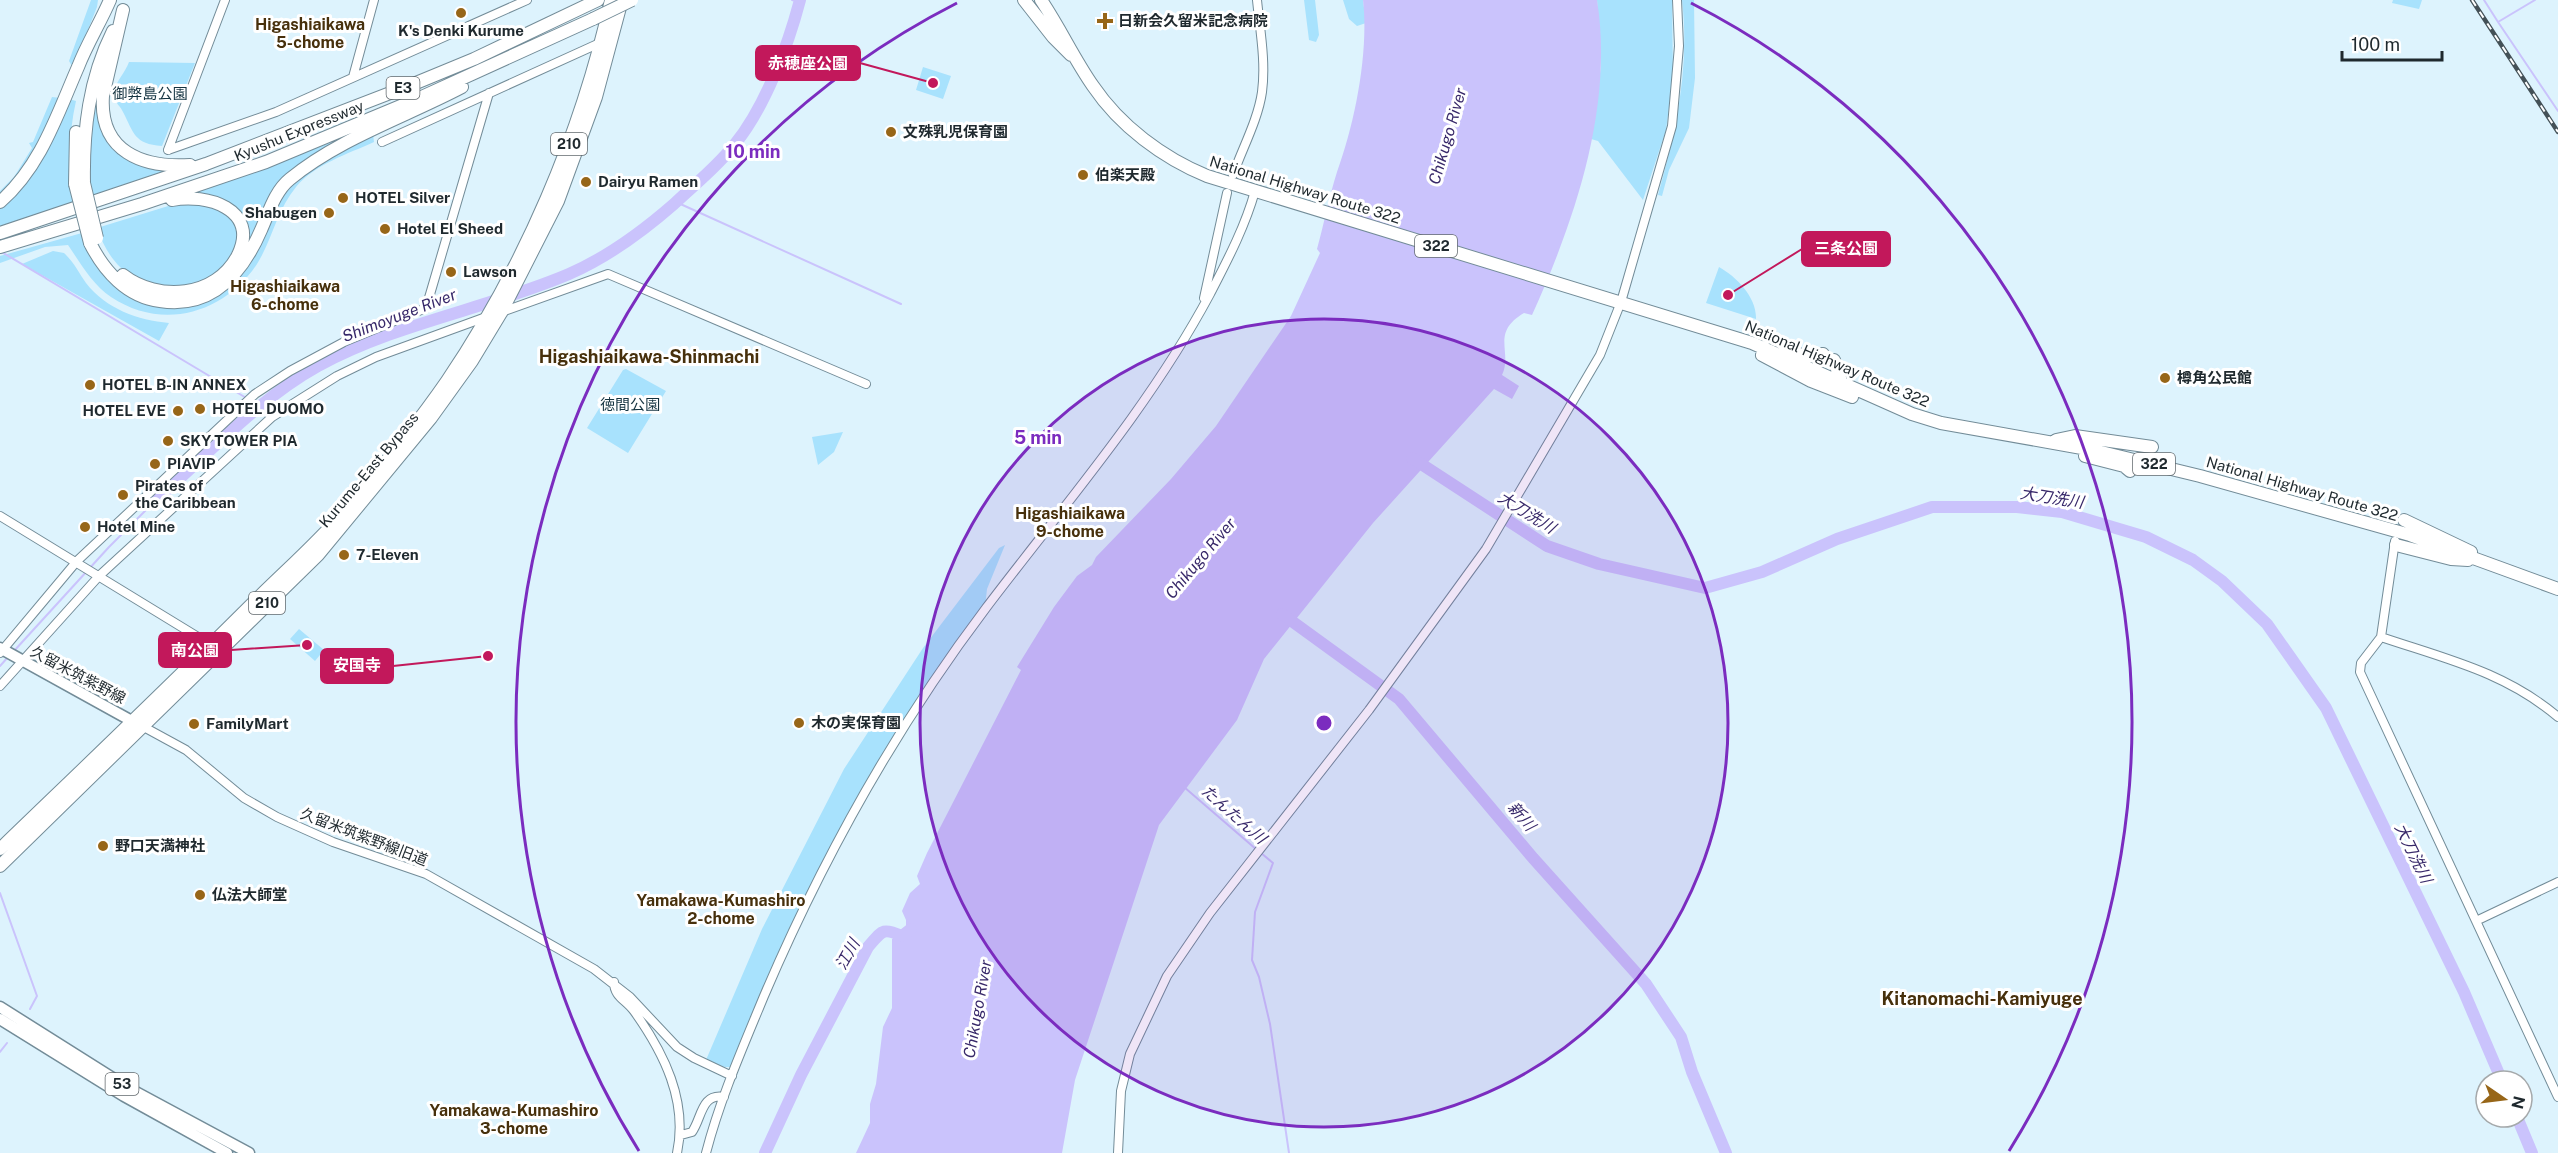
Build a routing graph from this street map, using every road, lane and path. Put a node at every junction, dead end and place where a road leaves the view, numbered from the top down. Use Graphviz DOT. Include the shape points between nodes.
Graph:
graph roads {
  1 [pos="225,0"];
  2 [pos="374,0"];
  3 [pos="527,0"];
  4 [pos="611,0"];
  5 [pos="622,0"];
  6 [pos="632,0"];
  7 [pos="1024,0"];
  8 [pos="1041,0"];
  9 [pos="1257,0"];
  10 [pos="1677,0"];
  11 [pos="596,1"];
  12 [pos="109,3"];
  13 [pos="125,5"];
  14 [pos="562,35"];
  15 [pos="602,42"];
  16 [pos="1078,62"];
  17 [pos="353,77"];
  18 [pos="489,93"];
  19 [pos="382,142"];
  20 [pos="206,164"];
  21 [pos="1233,175"];
  22 [pos="80,183"];
  23 [pos="1258,192"];
  24 [pos="1227,193"];
  25 [pos="0,202"];
  26 [pos="142,204"];
  27 [pos="0,233"];
  28 [pos="93,240"];
  29 [pos="0,247"];
  30 [pos="1615,300"];
  31 [pos="1203,306"];
  32 [pos="501,313"];
  33 [pos="484,318"];
  34 [pos="1758,345"];
  35 [pos="866,384"];
  36 [pos="1842,384"];
  37 [pos="1877,399"];
  38 [pos="2052,442"];
  39 [pos="2152,447"];
  40 [pos="2130,471"];
  41 [pos="0,516"];
  42 [pos="2402,522"];
  43 [pos="2396,543"];
  44 [pos="77,561"];
  45 [pos="2487,562"];
  46 [pos="99,576"];
  47 [pos="2558,589"];
  48 [pos="2381,638"];
  49 [pos="211,645"];
  50 [pos="1,651"];
  51 [pos="20,660"];
  52 [pos="0,686"];
  53 [pos="2558,717"];
  54 [pos="137,724"];
  55 [pos="0,849"];
  56 [pos="0,866"];
  57 [pos="2558,882"];
  58 [pos="2476,921"];
  59 [pos="614,982"];
  60 [pos="0,1007"];
  61 [pos="0,1019"];
  62 [pos="732,1076"];
  63 [pos="724,1097"];
  64 [pos="2558,1097"];
  65 [pos="681,1135"];
  66 [pos="227,1153"];
  67 [pos="249,1153"];
  68 [pos="677,1153"];
  69 [pos="706,1153"];
  70 [pos="1118,1153"];
  1 -- 17 [label="street" via="168,150 276,112"];
  2 -- 17 [label="street"];
  3 -- 17 [label="street"];
  4 -- 15 [label="highway, Kurume-East Bypass / 210"];
  5 -- 32 [label="highway, Kurume-East Bypass / 210" via="580,142 558,201"];
  6 -- 14 [label="highway, Kyushu Expressway / E3, bridge"];
  7 -- 16 [label="highway, National Highway Route 322 / 322" via="1053,38"];
  8 -- 16 [label="highway, National Highway Route 322 / 322"];
  9 -- 21 [label="street" via="1262,93"];
  10 -- 30 [label="street" via="1679,46 1672,126"];
  11 -- 20 [label="highway, Kyushu Expressway / E3" via="474,59"];
  12 -- 22 [label="highway" via="82,98 75,144"];
  12 -- 25 [label="highway" via="48,138 32,166"];
  13 -- 20 [label="highway" via="103,96 103,115 109,133 122,149 144,162"];
  13 -- 22 [label="highway" via="104,49 90,98"];
  14 -- 26 [label="highway, Kyushu Expressway / E3" via="266,162"];
  14 -- 28 [label="highway" via="336,148 305,168 283,186 236,274 210,295 184,303 143,298 108,272"];
  15 -- 18 [label="street"];
  15 -- 33 [label="highway, Kurume-East Bypass / 210" via="574,132 549,194"];
  16 -- 23 [label="highway, National Highway Route 322 / 322" via="1117,114 1168,157 1207,177"];
  18 -- 19 [label="street"];
  18 -- 44 [label="street" via="426,308 344,342 255,394"];
  20 -- 27 [label="highway, Kyushu Expressway / E3"];
  22 -- 28 [label="highway, bridge"];
  23 -- 30 [label="highway, National Highway Route 322 / 322"];
  23 -- 31 [label="street"];
  24 -- 31 [label="street"];
  26 -- 28 [label="highway" via="195,197 218,202 231,210 238,221 242,239 238,254 210,283 192,291 164,292 145,288 124,276"];
  26 -- 29 [label="highway, Kyushu Expressway / E3"];
  30 -- 34 [label="highway, National Highway Route 322 / 322"];
  30 -- 70 [label="street" via="1600,355 1496,534 1417,646 1210,912 1167,976 1130,1054 1121,1091"];
  31 -- 62 [label="street" via="1166,370 1063,512 986,608 907,723 824,866"];
  32 -- 33 [label="street"];
  32 -- 35 [label="street" via="608,274"];
  32 -- 54 [label="highway, Kurume-East Bypass / 210" via="431,418 318,555"];
  33 -- 46 [label="street" via="376,357 337,376 272,417"];
  33 -- 49 [label="highway, Kurume-East Bypass / 210" via="447,382 350,506"];
  34 -- 36 [label="highway, National Highway Route 322 / 322"];
  34 -- 36 [label="highway" via="1807,357 1828,357"];
  34 -- 37 [label="highway" via="1762,355 1811,381 1856,398"];
  36 -- 37 [label="highway, National Highway Route 322 / 322"];
  37 -- 38 [label="highway, National Highway Route 322 / 322" via="1941,423"];
  38 -- 39 [label="highway" via="2075,436"];
  38 -- 40 [label="highway" via="2068,452 2124,466"];
  38 -- 45 [label="highway, National Highway Route 322 / 322" via="2200,476 2399,532"];
  41 -- 44 [label="street"];
  42 -- 45 [label="highway" via="2456,543"];
  43 -- 45 [label="highway" via="2451,559"];
  43 -- 48 [label="street"];
  44 -- 46 [label="street"];
  44 -- 50 [label="street"];
  45 -- 47 [label="highway, National Highway Route 322 / 322"];
  46 -- 49 [label="street"];
  46 -- 51 [label="street"];
  48 -- 53 [label="street" via="2498,677 2520,688"];
  48 -- 58 [label="street" via="2361,663 2360,672"];
  49 -- 54 [label="highway, Kurume-East Bypass / 210"];
  50 -- 51 [label="main road, 久留米筑紫野線"];
  51 -- 52 [label="street"];
  51 -- 54 [label="main road, 久留米筑紫野線"];
  54 -- 55 [label="highway, Kurume-East Bypass / 210"];
  54 -- 56 [label="highway, Kurume-East Bypass / 210"];
  54 -- 59 [label="street, 久留米筑紫野線旧道" via="186,750 244,798 277,817 333,842 426,874"];
  57 -- 58 [label="street"];
  58 -- 64 [label="street"];
  59 -- 62 [label="street, 久留米筑紫野線旧道" via="676,1047"];
  59 -- 65 [label="street, 久留米筑紫野線旧道" via="617,995 631,1008 660,1054 678,1101"];
  60 -- 67 [label="main road, 53" via="130,1089"];
  61 -- 66 [label="main road, 53" via="124,1096"];
  62 -- 63 [label="street"];
  63 -- 65 [label="street" via="710,1098 692,1132"];
  63 -- 69 [label="street"];
  65 -- 68 [label="street, 久留米筑紫野線旧道"];
}
